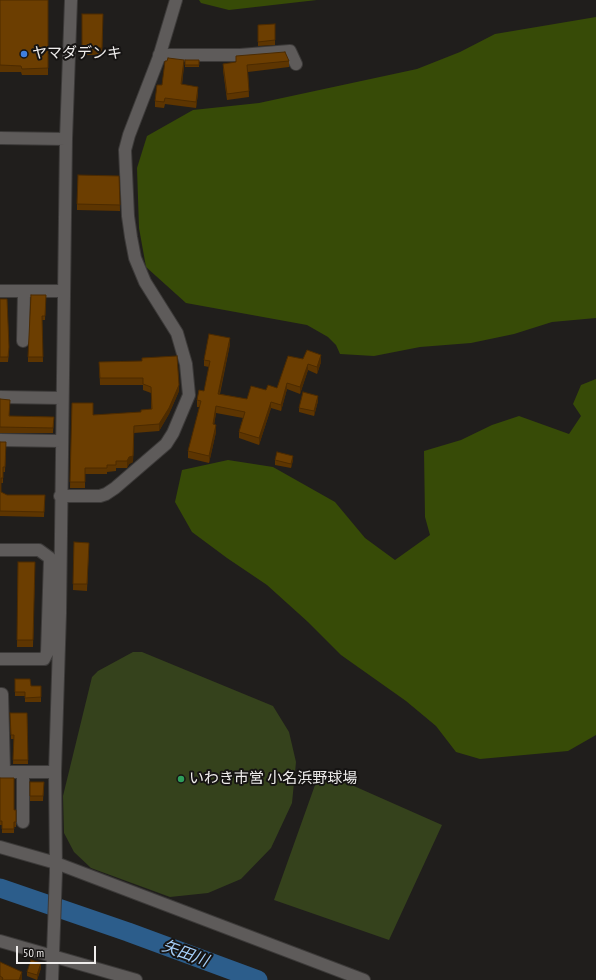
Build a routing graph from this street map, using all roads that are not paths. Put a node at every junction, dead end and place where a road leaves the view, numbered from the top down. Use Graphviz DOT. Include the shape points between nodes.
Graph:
graph roads {
  1 [pos="71,0"];
  2 [pos="176,0"];
  3 [pos="159,55"];
  4 [pos="296,64"];
  5 [pos="0,138"];
  6 [pos="66,139"];
  7 [pos="0,291"];
  8 [pos="24,291"];
  9 [pos="64,291"];
  10 [pos="23,341"];
  11 [pos="0,397"];
  12 [pos="61,398"];
  13 [pos="0,440"];
  14 [pos="61,441"];
  15 [pos="60,496"];
  16 [pos="0,550"];
  17 [pos="0,659"];
  18 [pos="0,694"];
  19 [pos="2,772"];
  20 [pos="23,772"];
  21 [pos="55,772"];
  22 [pos="23,822"];
  23 [pos="0,847"];
  24 [pos="56,868"];
  25 [pos="0,942"];
  26 [pos="54,951"];
  27 [pos="52,980"];
  28 [pos="136,980"];
  29 [pos="364,980"];
  1 -- 6 [label="street"];
  2 -- 3 [label="street"];
  3 -- 4 [label="street" via="290,52"];
  3 -- 15 [label="street" via="125,150 128,216 130,237 139,269 156,302 172,323 181,343 189,395 166,444 110,492 100,496"];
  5 -- 6 [label="street"];
  6 -- 9 [label="street"];
  7 -- 8 [label="street"];
  8 -- 9 [label="street"];
  8 -- 10 [label="street"];
  9 -- 12 [label="street"];
  11 -- 12 [label="street"];
  12 -- 14 [label="street"];
  13 -- 14 [label="street"];
  14 -- 15 [label="street"];
  15 -- 21 [label="street" via="60,612"];
  16 -- 17 [label="street" via="39,550 50,558 47,653 44,659"];
  18 -- 19 [label="street"];
  19 -- 20 [label="street"];
  20 -- 21 [label="street"];
  20 -- 22 [label="street"];
  21 -- 24 [label="street"];
  23 -- 24 [label="street"];
  24 -- 26 [label="street"];
  24 -- 29 [label="street"];
  25 -- 26 [label="street"];
  26 -- 27 [label="street"];
  26 -- 28 [label="street"];
}
